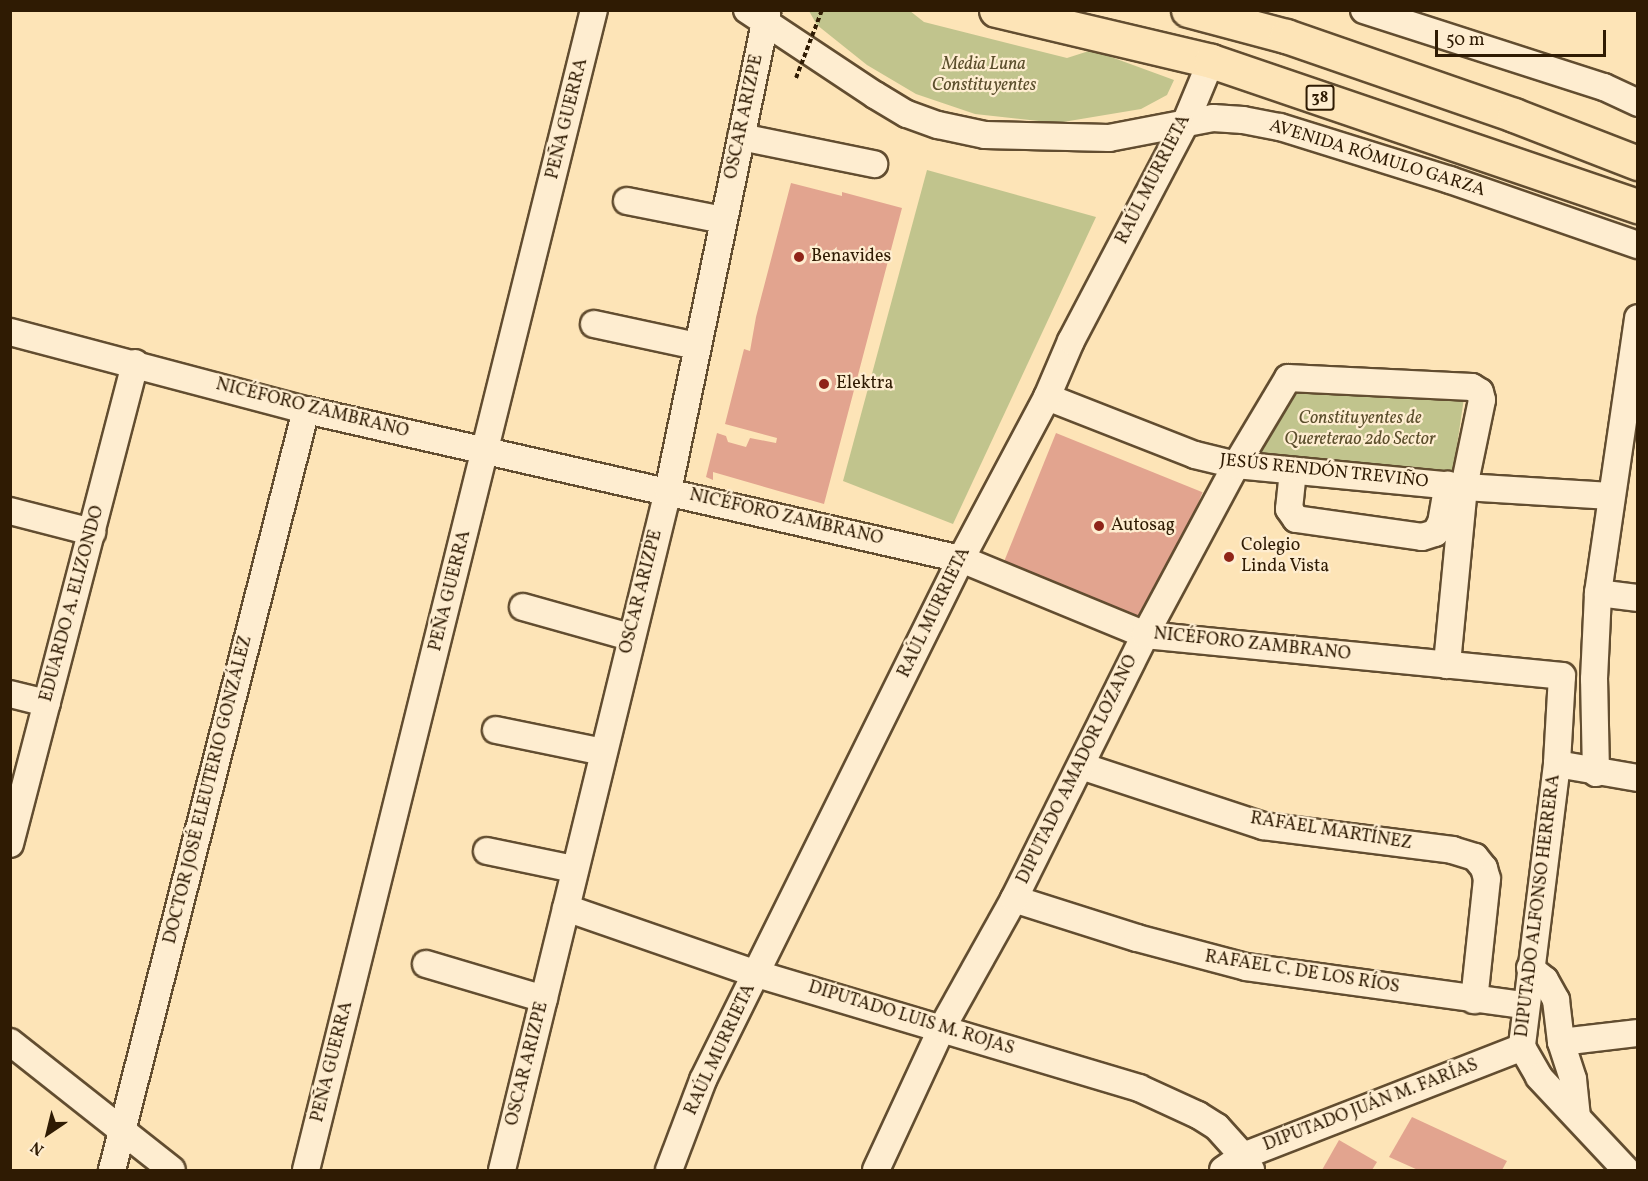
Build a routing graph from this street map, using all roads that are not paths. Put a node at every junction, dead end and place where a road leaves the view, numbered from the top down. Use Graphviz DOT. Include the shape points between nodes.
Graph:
graph roads {
  1 [pos="594,10"];
  2 [pos="996,10"];
  3 [pos="1188,10"];
  4 [pos="1364,10"];
  5 [pos="760,15"];
  6 [pos="1211,61"];
  7 [pos="1638,103"];
  8 [pos="1184,126"];
  9 [pos="741,137"];
  10 [pos="1638,163"];
  11 [pos="874,164"];
  12 [pos="627,201"];
  13 [pos="1638,206"];
  14 [pos="723,220"];
  15 [pos="1638,245"];
  16 [pos="1638,318"];
  17 [pos="594,324"];
  18 [pos="10,332"];
  19 [pos="697,346"];
  20 [pos="135,363"];
  21 [pos="1047,397"];
  22 [pos="306,410"];
  23 [pos="486,452"];
  24 [pos="1236,465"];
  25 [pos="1293,471"];
  26 [pos="1456,486"];
  27 [pos="668,491"];
  28 [pos="1611,496"];
  29 [pos="10,511"];
  30 [pos="92,532"];
  31 [pos="961,559"];
  32 [pos="1598,593"];
  33 [pos="1638,598"];
  34 [pos="523,607"];
  35 [pos="1145,635"];
  36 [pos="630,637"];
  37 [pos="1447,665"];
  38 [pos="1562,676"];
  39 [pos="10,694"];
  40 [pos="47,703"];
  41 [pos="496,730"];
  42 [pos="603,752"];
  43 [pos="1557,764"];
  44 [pos="1081,765"];
  45 [pos="1596,772"];
  46 [pos="1638,778"];
  47 [pos="10,844"];
  48 [pos="487,851"];
  49 [pos="574,869"];
  50 [pos="1014,899"];
  51 [pos="566,908"];
  52 [pos="426,964"];
  53 [pos="1530,968"];
  54 [pos="757,974"];
  55 [pos="544,999"];
  56 [pos="1474,1000"];
  57 [pos="1525,1005"];
  58 [pos="942,1028"];
  59 [pos="1638,1034"];
  60 [pos="10,1042"];
  61 [pos="1561,1042"];
  62 [pos="1522,1047"];
  63 [pos="1577,1116"];
  64 [pos="122,1131"];
  65 [pos="1239,1166"];
  66 [pos="112,1170"];
  67 [pos="172,1170"];
  68 [pos="306,1170"];
  69 [pos="502,1170"];
  70 [pos="669,1170"];
  71 [pos="876,1170"];
  72 [pos="1626,1170"];
  1 -- 23 [label="street, PEÑA GUERRA"];
  2 -- 6 [label="main road, AVENIDA RÓMULO GARZA / 38"];
  3 -- 10 [label="main road" via="1286,36 1514,115"];
  4 -- 7 [label="street" via="1604,87"];
  5 -- 8 [label="street, AVENIDA RÓMULO GARZA" via="875,95 907,114 938,125 985,135 1109,138"];
  5 -- 9 [label="street, OSCAR ARIZPE"];
  6 -- 8 [label="street, RAÚL MURRIETA"];
  6 -- 13 [label="main road, AVENIDA RÓMULO GARZA / 38"];
  8 -- 15 [label="street, AVENIDA RÓMULO GARZA" via="1213,118 1280,127"];
  8 -- 21 [label="street, RAÚL MURRIETA" via="1071,341"];
  9 -- 11 [label="street"];
  9 -- 14 [label="street, OSCAR ARIZPE"];
  12 -- 14 [label="street"];
  14 -- 19 [label="street, OSCAR ARIZPE"];
  16 -- 28 [label="street"];
  17 -- 19 [label="street"];
  18 -- 20 [label="street, NICÉFORO ZAMBRANO"];
  19 -- 27 [label="street, OSCAR ARIZPE"];
  20 -- 22 [label="street, NICÉFORO ZAMBRANO"];
  20 -- 30 [label="street, EDUARDO A. ELIZONDO"];
  21 -- 24 [label="street, JESÚS RENDÓN TREVIÑO" via="1195,455"];
  21 -- 31 [label="street, RAÚL MURRIETA"];
  22 -- 23 [label="street, NICÉFORO ZAMBRANO"];
  22 -- 64 [label="street, DOCTOR JOSÉ ELEUTERIO GONZÁLEZ"];
  23 -- 27 [label="street, NICÉFORO ZAMBRANO"];
  23 -- 68 [label="street, PEÑA GUERRA"];
  24 -- 25 [label="street, JESÚS RENDÓN TREVIÑO"];
  24 -- 26 [label="street, DIPUTADO AMADOR LOZANO" via="1288,378 1472,387 1480,392 1482,400"];
  24 -- 35 [label="street, DIPUTADO AMADOR LOZANO"];
  25 -- 26 [label="street, JESÚS RENDÓN TREVIÑO"];
  25 -- 26 [label="street" via="1289,509 1296,519 1422,537 1435,533"];
  26 -- 28 [label="street, JESÚS RENDÓN TREVIÑO"];
  26 -- 37 [label="street"];
  27 -- 31 [label="street, NICÉFORO ZAMBRANO"];
  27 -- 36 [label="street, OSCAR ARIZPE"];
  28 -- 32 [label="street"];
  29 -- 30 [label="street"];
  30 -- 40 [label="street, EDUARDO A. ELIZONDO"];
  31 -- 35 [label="street, NICÉFORO ZAMBRANO"];
  31 -- 54 [label="street, RAÚL MURRIETA"];
  32 -- 33 [label="street"];
  32 -- 45 [label="street" via="1594,679"];
  34 -- 36 [label="street"];
  35 -- 37 [label="street, NICÉFORO ZAMBRANO"];
  35 -- 44 [label="street, DIPUTADO AMADOR LOZANO"];
  36 -- 42 [label="street, OSCAR ARIZPE"];
  37 -- 38 [label="street, NICÉFORO ZAMBRANO"];
  38 -- 43 [label="street, DIPUTADO ALFONSO HERRERA"];
  39 -- 40 [label="street"];
  40 -- 47 [label="street, EDUARDO A. ELIZONDO"];
  41 -- 42 [label="street"];
  42 -- 49 [label="street, OSCAR ARIZPE"];
  43 -- 45 [label="street"];
  43 -- 53 [label="street, DIPUTADO ALFONSO HERRERA"];
  44 -- 50 [label="street, DIPUTADO AMADOR LOZANO"];
  44 -- 56 [label="street, RAFAEL MARTÍNEZ" via="1263,826 1452,850 1479,860 1487,879"];
  45 -- 46 [label="street"];
  48 -- 49 [label="street"];
  49 -- 51 [label="street, OSCAR ARIZPE"];
  50 -- 56 [label="street, RAFAEL C. DE LOS RÍOS" via="1137,939 1246,967"];
  50 -- 58 [label="street, DIPUTADO AMADOR LOZANO"];
  51 -- 54 [label="street, DIPUTADO LUIS M. ROJAS"];
  51 -- 55 [label="street, OSCAR ARIZPE"];
  52 -- 55 [label="street"];
  53 -- 57 [label="street, DIPUTADO ALFONSO HERRERA"];
  53 -- 61 [label="street" via="1551,989 1556,1000"];
  54 -- 58 [label="street, DIPUTADO LUIS M. ROJAS"];
  54 -- 70 [label="street, RAÚL MURRIETA" via="703,1080"];
  55 -- 69 [label="street, OSCAR ARIZPE"];
  56 -- 57 [label="street, RAFAEL C. DE LOS RÍOS"];
  57 -- 62 [label="street, DIPUTADO ALFONSO HERRERA"];
  58 -- 65 [label="street, DIPUTADO LUIS M. ROJAS" via="1138,1088 1217,1127"];
  58 -- 71 [label="street, DIPUTADO AMADOR LOZANO"];
  59 -- 61 [label="street"];
  60 -- 64 [label="street"];
  61 -- 63 [label="street" via="1573,1079"];
  62 -- 63 [label="street, DIPUTADO ALFONSO HERRERA" via="1539,1077"];
  62 -- 65 [label="street, DIPUTADO JUÁN M. FARÍAS"];
  63 -- 72 [label="street, DIPUTADO ALFONSO HERRERA"];
  64 -- 66 [label="street, DOCTOR JOSÉ ELEUTERIO GONZÁLEZ"];
  64 -- 67 [label="street"];
}
